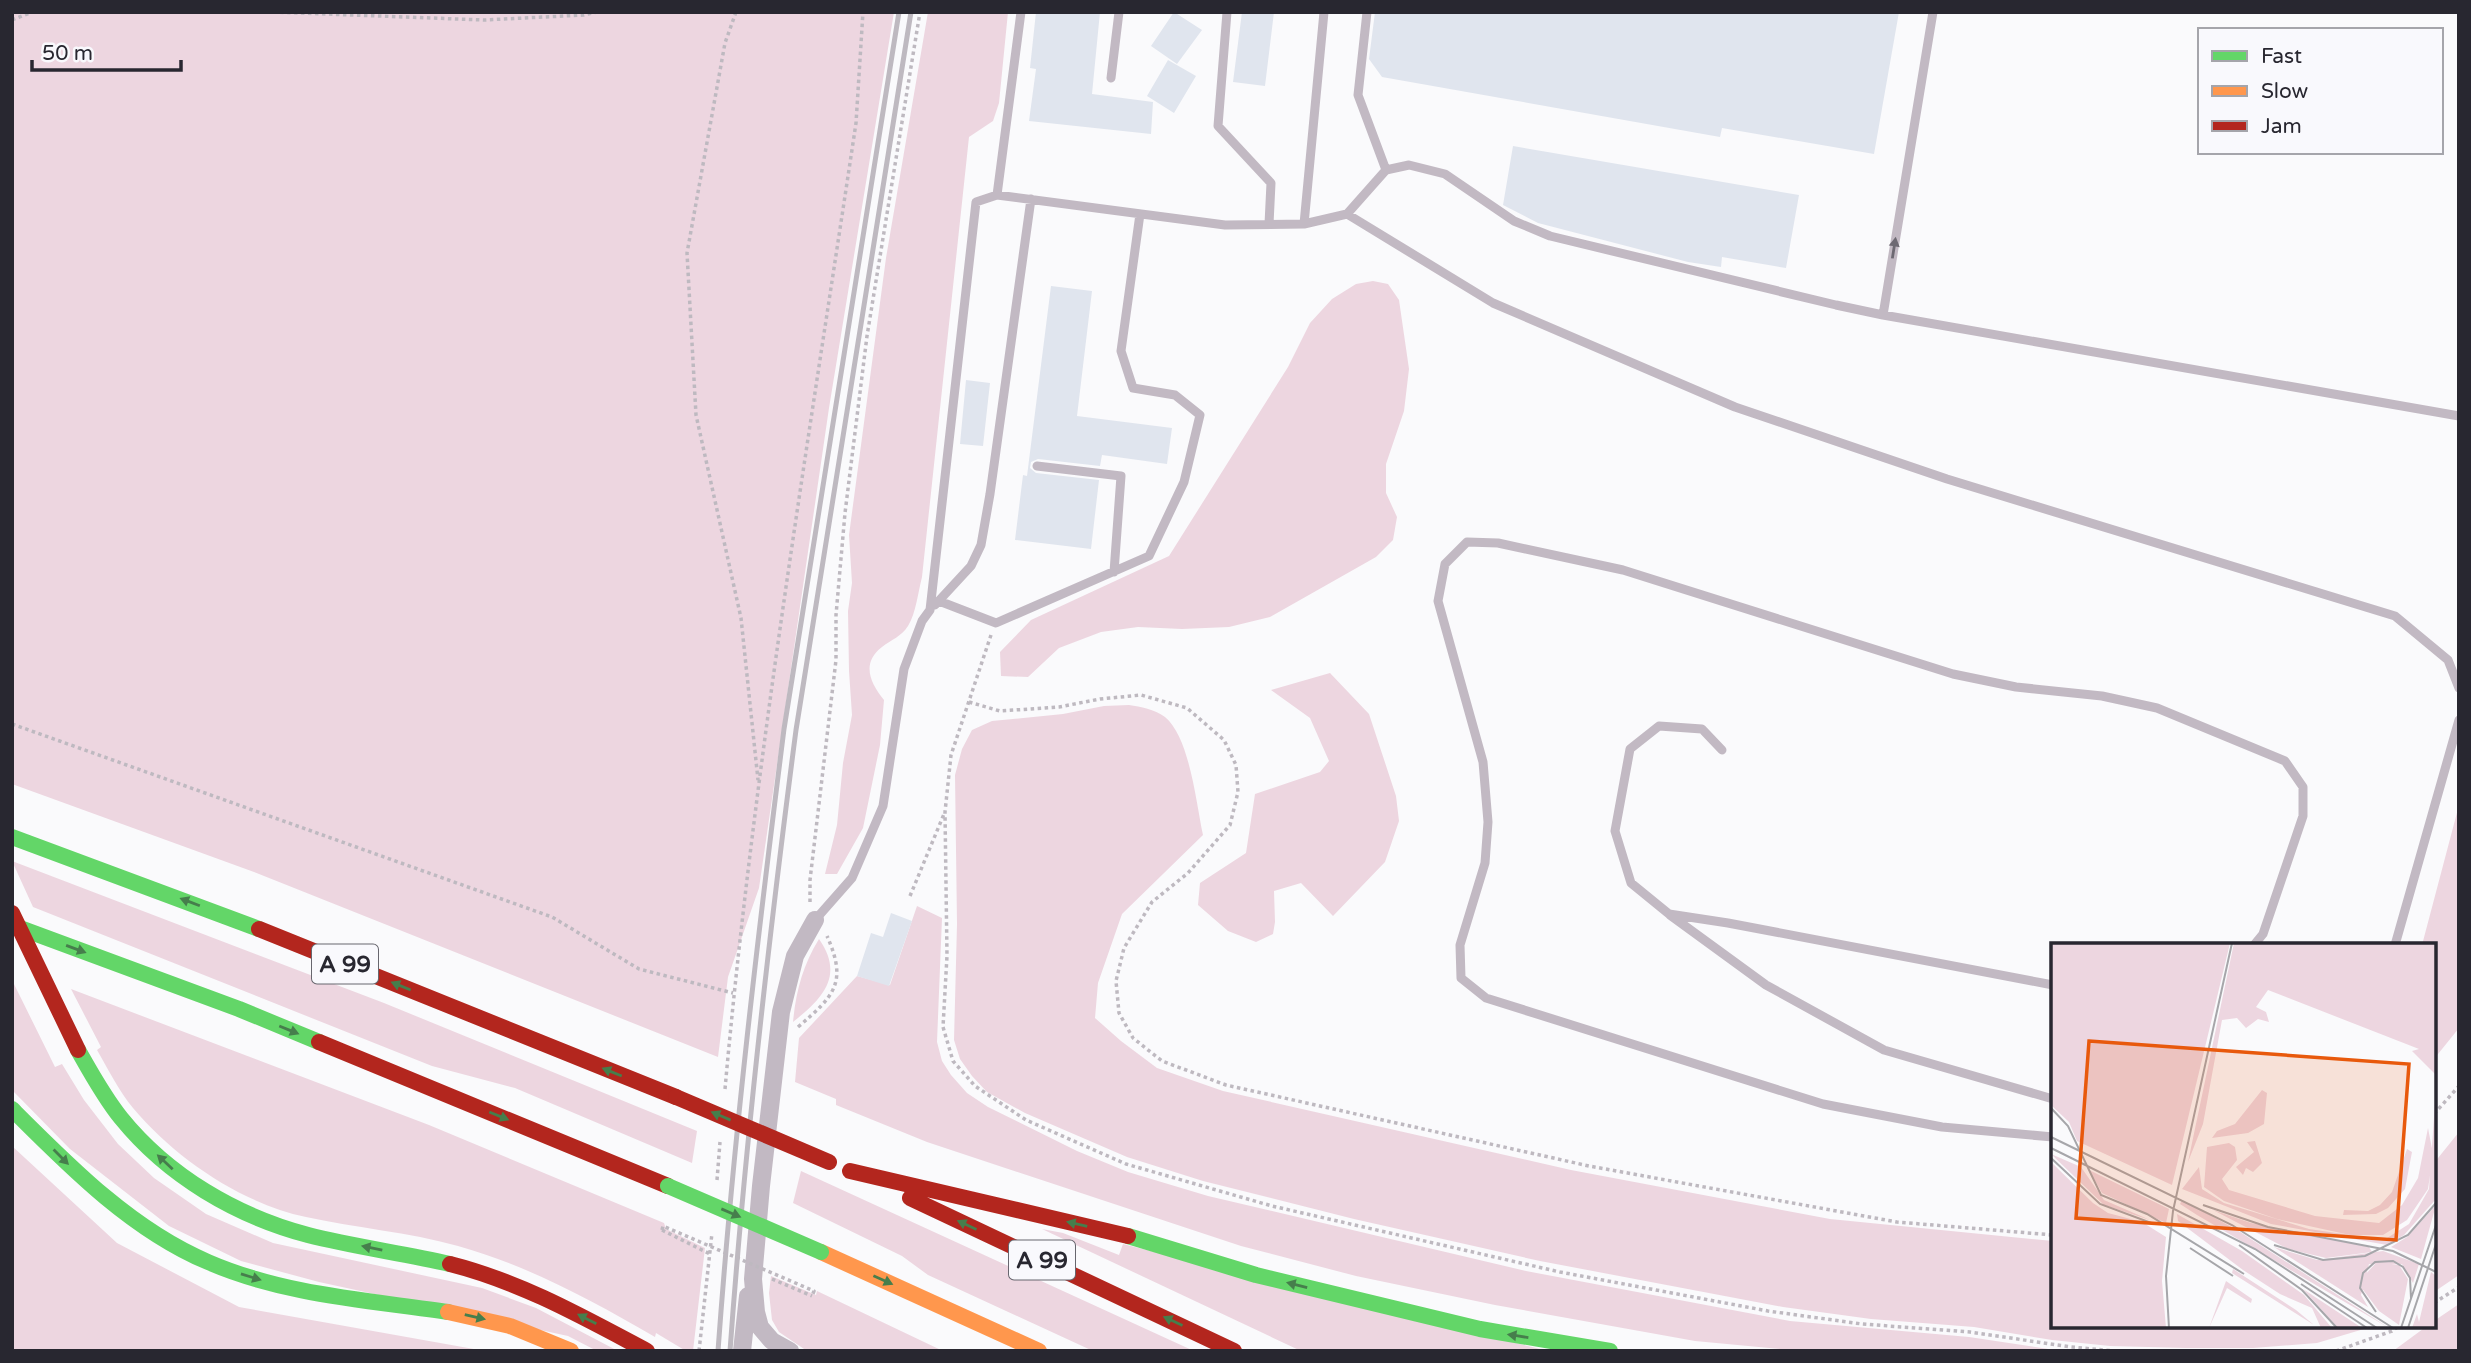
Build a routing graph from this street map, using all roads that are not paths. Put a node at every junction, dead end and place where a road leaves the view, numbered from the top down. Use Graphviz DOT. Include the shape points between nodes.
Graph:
graph roads {
  1 [pos="1021,12"];
  2 [pos="1118,12"];
  3 [pos="1227,12"];
  4 [pos="1324,12"];
  5 [pos="1367,12"];
  6 [pos="1933,12"];
  7 [pos="1111,78"];
  8 [pos="1386,170"];
  9 [pos="997,195"];
  10 [pos="1031,199"];
  11 [pos="1140,214"];
  12 [pos="1347,214"];
  13 [pos="1269,224"];
  14 [pos="1304,224"];
  15 [pos="1883,316"];
  16 [pos="2459,416"];
  17 [pos="1037,466"];
  18 [pos="1114,572"];
  19 [pos="939,601"];
  20 [pos="930,610"];
  21 [pos="2459,688"];
  22 [pos="2459,720"];
  23 [pos="1722,750"];
  24 [pos="12,837"];
  25 [pos="12,913"];
  26 [pos="1669,914"];
  27 [pos="815,919"];
  28 [pos="12,925"];
  29 [pos="2256,943"];
  30 [pos="2396,943"];
  31 [pos="2051,985"];
  32 [pos="2051,1098"];
  33 [pos="12,1109"];
  34 [pos="2051,1137"];
  35 [pos="850,1171"];
  36 [pos="668,1194"];
  37 [pos="768,1247"];
  38 [pos="753,1279"];
  39 [pos="571,1351"];
  40 [pos="647,1351"];
  41 [pos="742,1351"];
  42 [pos="790,1351"];
  43 [pos="1039,1351"];
  44 [pos="1234,1351"];
  45 [pos="1610,1351"];
  1 -- 9 [label="lane"];
  2 -- 7 [label="lane"];
  3 -- 13 [label="lane" via="1217,126 1271,183"];
  4 -- 14 [label="lane"];
  5 -- 8 [label="lane" via="1358,96"];
  15 -- 6 [label="lane, one-way"];
  8 -- 12 [label="lane"];
  8 -- 15 [label="lane" via="1409,165 1445,174 1514,221 1550,236"];
  9 -- 10 [label="lane"];
  9 -- 20 [label="lane" via="976,202"];
  10 -- 11 [label="lane"];
  10 -- 19 [label="lane" via="981,545 971,566"];
  11 -- 13 [label="lane" via="1225,225"];
  11 -- 18 [label="lane" via="1121,351 1133,388 1175,396 1200,415 1184,482 1149,556"];
  12 -- 14 [label="lane"];
  12 -- 21 [label="lane" via="1493,303 1735,407 1961,483 2395,616 2448,660"];
  13 -- 14 [label="lane"];
  15 -- 16 [label="lane"];
  17 -- 18 [label="lane" via="1121,475"];
  18 -- 19 [label="lane" via="996,623"];
  19 -- 20 [label="lane"];
  20 -- 27 [label="lane" via="904,669 883,806 852,878"];
  22 -- 30 [label="lane"];
  23 -- 26 [label="lane" via="1702,729 1659,726 1630,749 1615,831 1631,883"];
  35 -- 24 [label="highway, A 99, one-way, bridge" via="260,929"];
  40 -- 25 [label="highway, one-way, bridge" via="500,1279 270,1224 174,1170 139,1138 101,1091"];
  26 -- 31 [label="lane"];
  26 -- 32 [label="lane" via="1766,985 1884,1050"];
  27 -- 38 [label="street" via="795,956 781,1012"];
  28 -- 36 [label="highway, one-way" via="239,1009 614,1164"];
  29 -- 34 [label="lane" via="2263,934 2304,816 2303,787 2285,761 2157,708 1953,674 1623,570 1498,543 1467,542 1445,564 1438,601 1483,762 1488,822 1485,863 1460,946 1461,978 1486,998 1824,1104 1942,1127"];
  33 -- 39 [label="highway, one-way" via="103,1195 176,1246 226,1269 320,1294 480,1318"];
  44 -- 35 [label="highway, A 99, one-way"];
  45 -- 35 [label="highway, one-way" via="1441,1320 1256,1275 1137,1238"];
  36 -- 37 [label="highway"];
  36 -- 43 [label="highway, one-way, bridge" via="821,1252"];
  38 -- 41 [label="street"];
  38 -- 42 [label="street" via="760,1328"];
}
